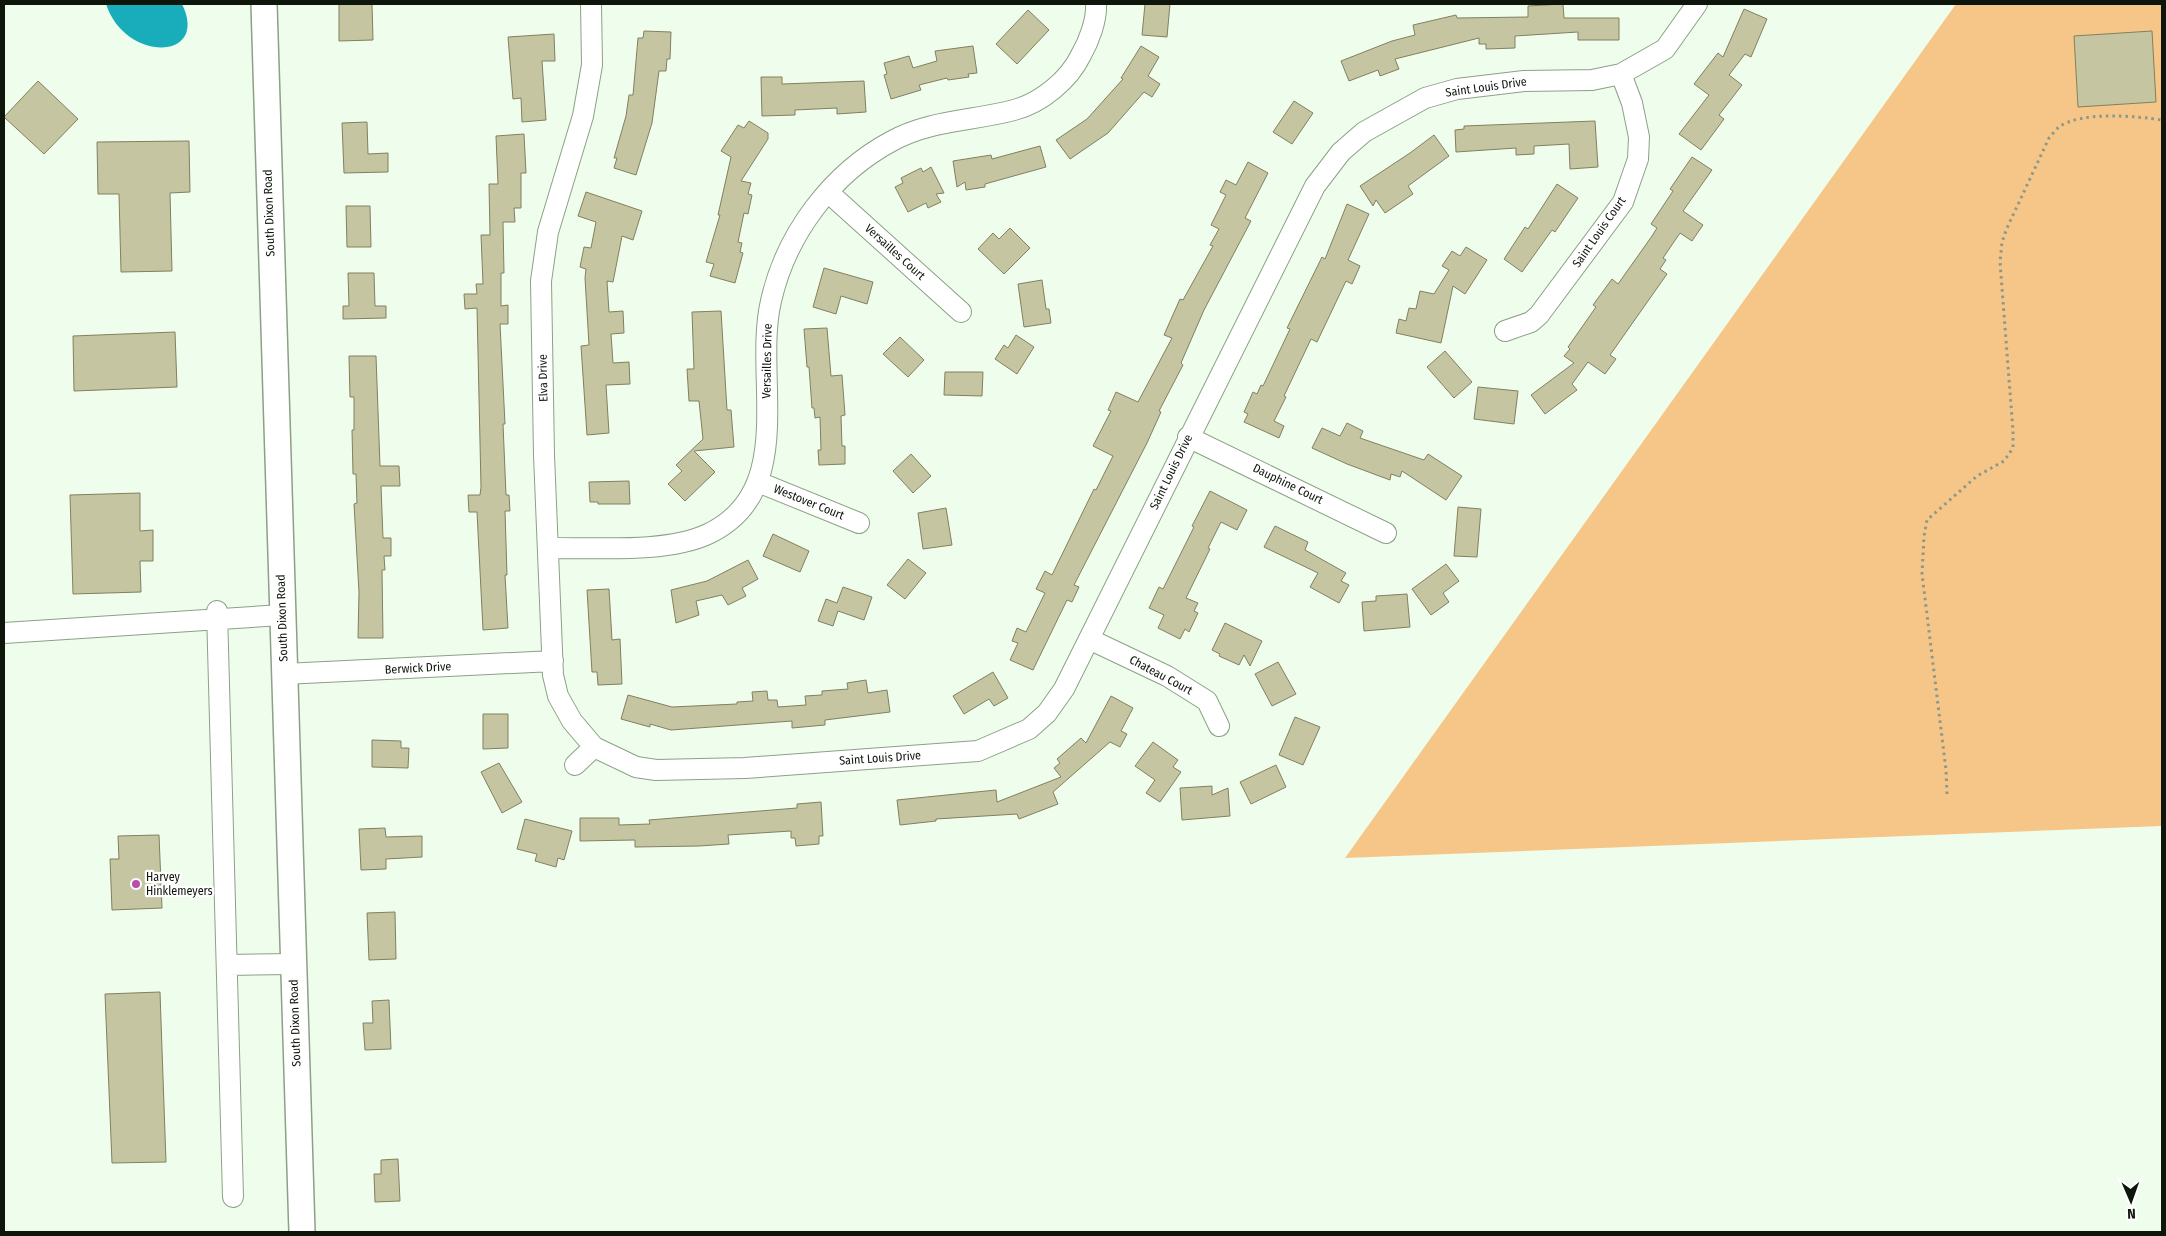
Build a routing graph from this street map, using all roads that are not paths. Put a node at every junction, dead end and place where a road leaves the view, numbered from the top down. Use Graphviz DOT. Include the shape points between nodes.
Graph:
graph roads {
  1 [pos="264,4"];
  2 [pos="591,4"];
  3 [pos="1096,4"];
  4 [pos="1697,4"];
  5 [pos="1621,74"];
  6 [pos="829,193"];
  7 [pos="961,312"];
  8 [pos="1506,331"];
  9 [pos="1188,437"];
  10 [pos="758,482"];
  11 [pos="859,523"];
  12 [pos="1386,533"];
  13 [pos="548,548"];
  14 [pos="217,615"];
  15 [pos="282,615"];
  16 [pos="4,633"];
  17 [pos="1089,639"];
  18 [pos="553,662"];
  19 [pos="284,674"];
  20 [pos="1219,726"];
  21 [pos="594,747"];
  22 [pos="574,765"];
  23 [pos="293,964"];
  24 [pos="227,965"];
  25 [pos="233,1197"];
  26 [pos="302,1232"];
  1 -- 15 [label="main road, South Dixon Road"];
  2 -- 13 [label="street, Elva Drive" via="592,65 583,116 548,232 541,281"];
  3 -- 6 [label="street, Versailles Drive" via="1088,43 1078,62 1064,80 1033,103 1014,110 940,123 893,140 860,162"];
  4 -- 5 [label="street, Saint Louis Drive" via="1665,49"];
  5 -- 8 [label="street, Saint Louis Court" via="1632,103 1639,137 1638,159 1623,202 1540,315 1531,322"];
  5 -- 9 [label="street, Saint Louis Drive" via="1592,80 1524,81 1457,89 1425,98 1364,132 1341,152 1315,186"];
  6 -- 7 [label="street, Versailles Court"];
  6 -- 10 [label="street, Versailles Drive" via="808,216 791,243 771,300 767,329 766,452"];
  9 -- 12 [label="street, Dauphine Court"];
  9 -- 17 [label="street, Saint Louis Drive"];
  10 -- 11 [label="street, Westover Court"];
  10 -- 13 [label="street, Versailles Drive" via="750,498 732,518 709,533 688,541 643,547"];
  13 -- 18 [label="street, Elva Drive"];
  14 -- 15 [label="street"];
  14 -- 16 [label="street"];
  14 -- 24 [label="street"];
  15 -- 19 [label="main road, South Dixon Road"];
  17 -- 20 [label="street, Chateau Court" via="1168,676 1207,700"];
  17 -- 21 [label="street, Saint Louis Drive" via="1064,689 1047,714 1028,729 978,751 745,768 656,770 636,766"];
  18 -- 19 [label="street, Berwick Drive"];
  18 -- 21 [label="street, Elva Drive" via="558,696 572,721"];
  19 -- 23 [label="main road, South Dixon Road"];
  21 -- 22 [label="street"];
  23 -- 24 [label="street"];
  23 -- 26 [label="main road, South Dixon Road"];
  24 -- 25 [label="street"];
}
